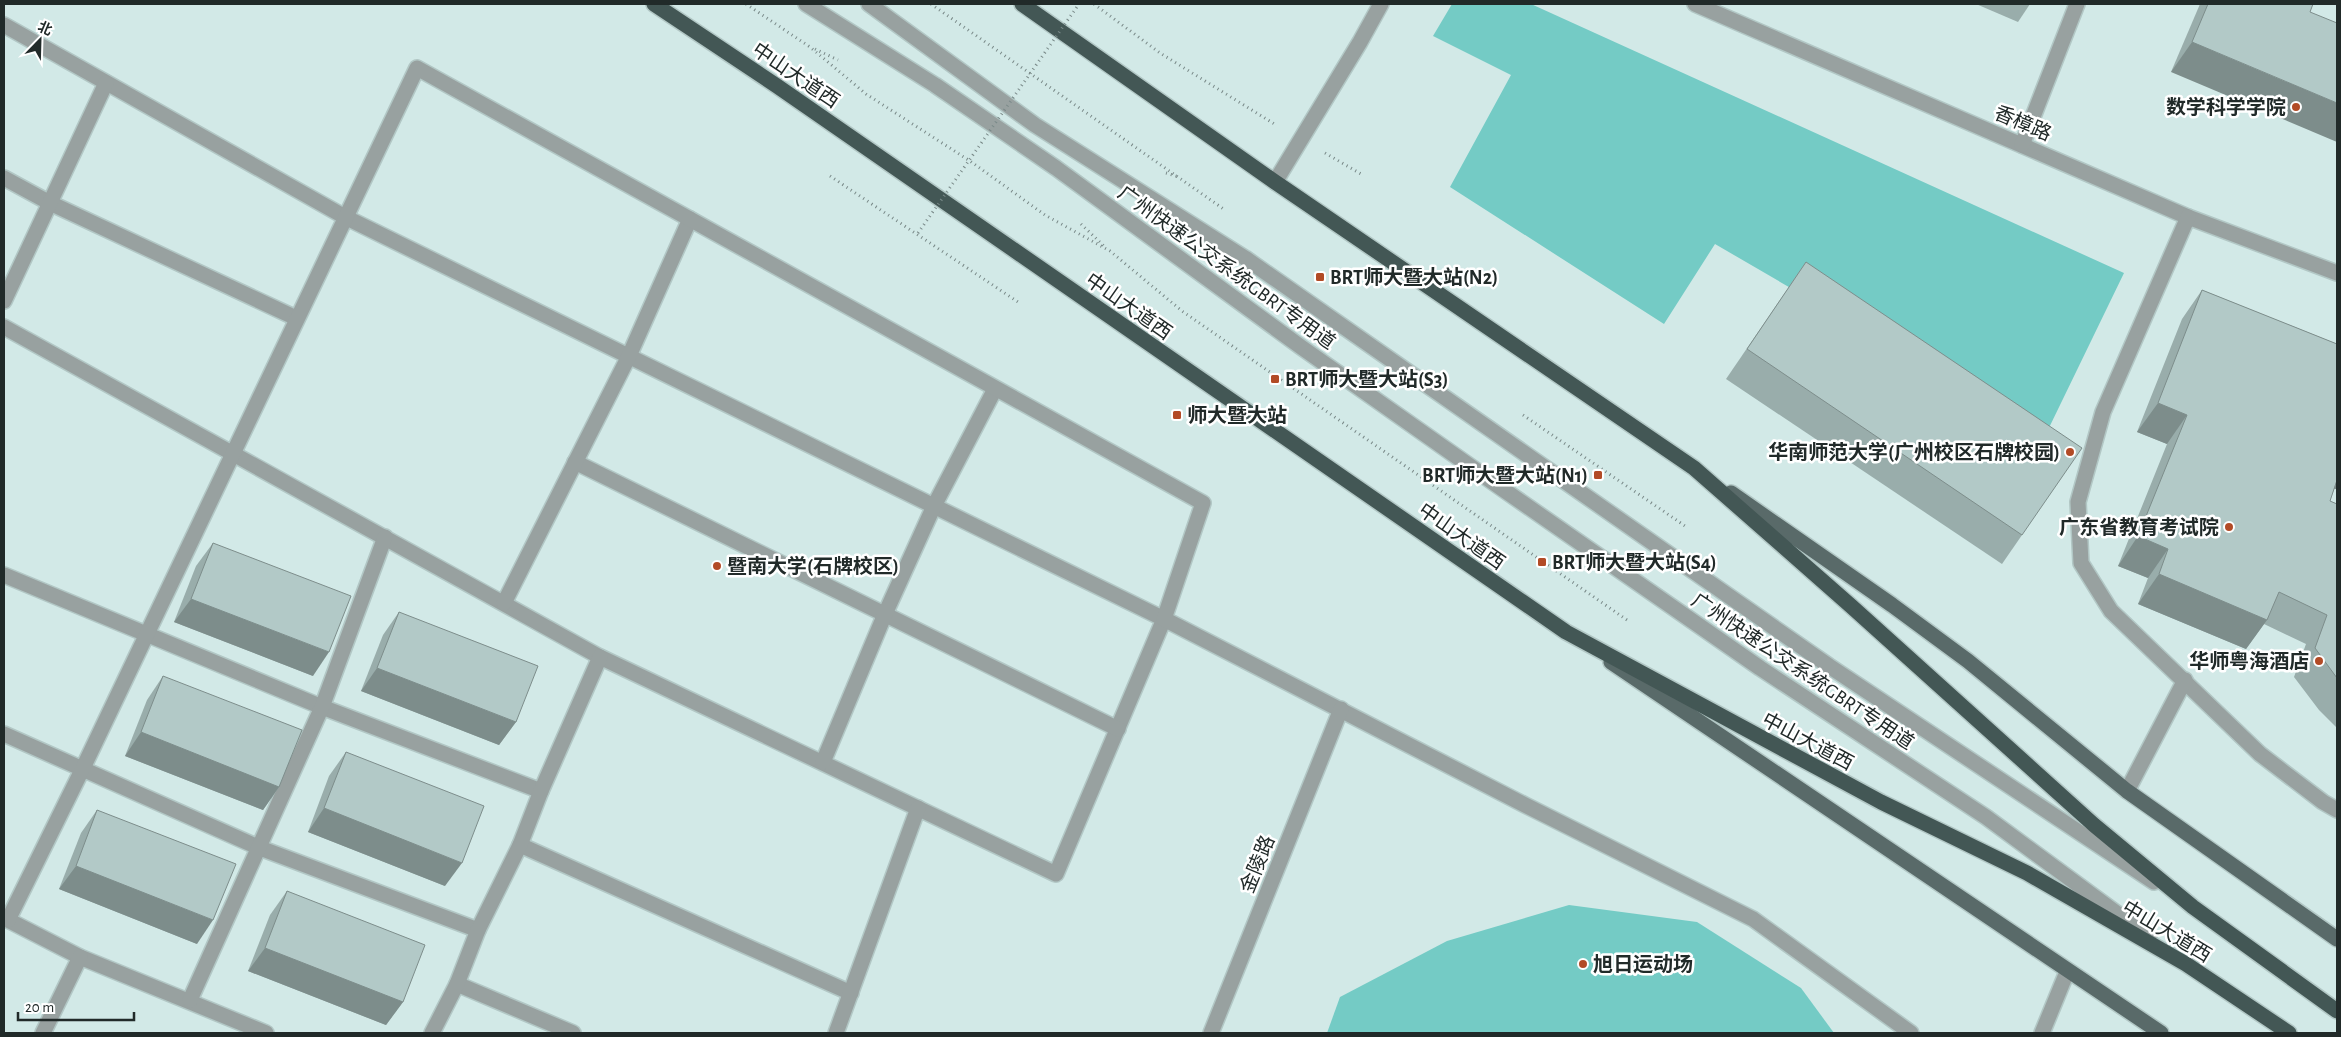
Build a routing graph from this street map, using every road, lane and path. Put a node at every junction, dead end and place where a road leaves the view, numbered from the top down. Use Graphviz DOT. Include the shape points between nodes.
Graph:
graph roads {
  1 [pos="654,4"];
  2 [pos="746,4"];
  3 [pos="806,4"];
  4 [pos="869,4"];
  5 [pos="931,4"];
  6 [pos="1022,4"];
  7 [pos="1079,4"];
  8 [pos="1094,4"];
  9 [pos="1381,4"];
  10 [pos="1695,4"];
  11 [pos="2077,4"];
  12 [pos="4,25"];
  13 [pos="1030,74"];
  14 [pos="106,83"];
  15 [pos="1301,140"];
  16 [pos="2022,145"];
  17 [pos="970,160"];
  18 [pos="1361,174"];
  19 [pos="830,176"];
  20 [pos="4,178"];
  21 [pos="1275,182"];
  22 [pos="50,203"];
  23 [pos="1227,211"];
  24 [pos="345,217"];
  25 [pos="2188,217"];
  26 [pos="690,219"];
  27 [pos="918,233"];
  28 [pos="2337,274"];
  29 [pos="4,301"];
  30 [pos="1021,304"];
  31 [pos="296,318"];
  32 [pos="4,327"];
  33 [pos="629,356"];
  34 [pos="995,389"];
  35 [pos="233,453"];
  36 [pos="575,462"];
  37 [pos="1694,468"];
  38 [pos="934,506"];
  39 [pos="385,537"];
  40 [pos="4,574"];
  41 [pos="504,603"];
  42 [pos="885,614"];
  43 [pos="1164,619"];
  44 [pos="1627,620"];
  45 [pos="1566,632"];
  46 [pos="146,634"];
  47 [pos="600,657"];
  48 [pos="2185,680"];
  49 [pos="322,707"];
  50 [pos="1341,710"];
  51 [pos="1118,729"];
  52 [pos="4,734"];
  53 [pos="823,762"];
  54 [pos="83,768"];
  55 [pos="541,791"];
  56 [pos="2127,791"];
  57 [pos="918,808"];
  58 [pos="2337,810"];
  59 [pos="520,845"];
  60 [pos="260,848"];
  61 [pos="2193,907"];
  62 [pos="6,919"];
  63 [pos="478,930"];
  64 [pos="2337,939"];
  65 [pos="80,957"];
  66 [pos="2186,964"];
  67 [pos="2067,972"];
  68 [pos="457,984"];
  69 [pos="851,993"];
  70 [pos="190,1000"];
  71 [pos="2337,1011"];
  72 [pos="43,1033"];
  73 [pos="266,1033"];
  74 [pos="432,1033"];
  75 [pos="573,1033"];
  76 [pos="836,1033"];
  77 [pos="1211,1033"];
  78 [pos="1911,1033"];
  79 [pos="2042,1033"];
  80 [pos="2161,1033"];
  81 [pos="2289,1033"];
  1 -- 45 [label="highway, 中山大道西"];
  2 -- 17 [label="path" via="810,46 866,94"];
  3 -- 66 [label="street, 广州快速公交系统GBRT专用道" via="935,84 1048,162 1496,485 1760,668 1986,817"];
  4 -- 61 [label="street, 广州快速公交系统GBRT专用道" via="1035,125 1238,253 1829,666"];
  5 -- 13 [label="path"];
  6 -- 21 [label="highway, 中山大道西"];
  7 -- 13 [label="path, bridge"];
  8 -- 15 [label="path" via="1160,53"];
  9 -- 15 [label="street"];
  10 -- 16 [label="street, 香樟路"];
  11 -- 16 [label="street"];
  12 -- 14 [label="street"];
  13 -- 17 [label="path, bridge"];
  13 -- 23 [label="path"];
  14 -- 22 [label="street"];
  14 -- 24 [label="street"];
  15 -- 18 [label="path"];
  15 -- 21 [label="street"];
  16 -- 25 [label="street, 香樟路"];
  17 -- 27 [label="path, bridge"];
  17 -- 44 [label="path" via="1045,215 1110,251 1182,311"];
  19 -- 27 [label="path"];
  20 -- 22 [label="street"];
  21 -- 37 [label="highway, 中山大道西"];
  22 -- 29 [label="street"];
  22 -- 31 [label="street"];
  24 -- 26 [label="street" via="417,68"];
  24 -- 31 [label="street"];
  24 -- 33 [label="street"];
  25 -- 28 [label="street, 香樟路"];
  25 -- 48 [label="street" via="2103,412 2078,502 2081,563 2111,611"];
  26 -- 33 [label="street"];
  26 -- 34 [label="street"];
  27 -- 30 [label="path"];
  31 -- 35 [label="street"];
  32 -- 35 [label="street"];
  33 -- 36 [label="street"];
  33 -- 38 [label="street"];
  34 -- 38 [label="street"];
  34 -- 43 [label="street" via="1204,503"];
  35 -- 39 [label="street"];
  35 -- 46 [label="street"];
  36 -- 41 [label="street"];
  36 -- 42 [label="street"];
  37 -- 56 [label="main road" via="1968,661"];
  37 -- 61 [label="highway, 中山大道西" via="2094,825"];
  38 -- 42 [label="street"];
  38 -- 43 [label="street"];
  39 -- 41 [label="street"];
  39 -- 49 [label="street"];
  40 -- 46 [label="street"];
  41 -- 47 [label="street"];
  42 -- 51 [label="street"];
  42 -- 53 [label="street"];
  43 -- 50 [label="street"];
  43 -- 51 [label="street"];
  45 -- 66 [label="highway, 中山大道西" via="1873,798 2026,873"];
  45 -- 67 [label="main road"];
  46 -- 49 [label="street"];
  46 -- 54 [label="street"];
  47 -- 53 [label="street"];
  47 -- 55 [label="street"];
  48 -- 56 [label="street"];
  48 -- 58 [label="street" via="2260,754"];
  49 -- 55 [label="street"];
  49 -- 60 [label="street"];
  50 -- 77 [label="street, 金陵路"];
  50 -- 78 [label="street" via="1753,919"];
  51 -- 57 [label="street" via="1056,874"];
  52 -- 54 [label="street"];
  53 -- 57 [label="street"];
  54 -- 60 [label="street"];
  54 -- 62 [label="street"];
  55 -- 59 [label="street"];
  56 -- 64 [label="main road"];
  57 -- 69 [label="street"];
  59 -- 63 [label="street"];
  59 -- 69 [label="street"];
  60 -- 63 [label="street"];
  60 -- 70 [label="street"];
  61 -- 71 [label="highway, 中山大道西"];
  62 -- 65 [label="street"];
  63 -- 68 [label="street"];
  65 -- 70 [label="street"];
  65 -- 72 [label="street"];
  66 -- 81 [label="highway, 中山大道西"];
  67 -- 79 [label="street"];
  67 -- 80 [label="main road"];
  68 -- 74 [label="street"];
  68 -- 75 [label="street"];
  69 -- 76 [label="street"];
  70 -- 73 [label="street"];
}
